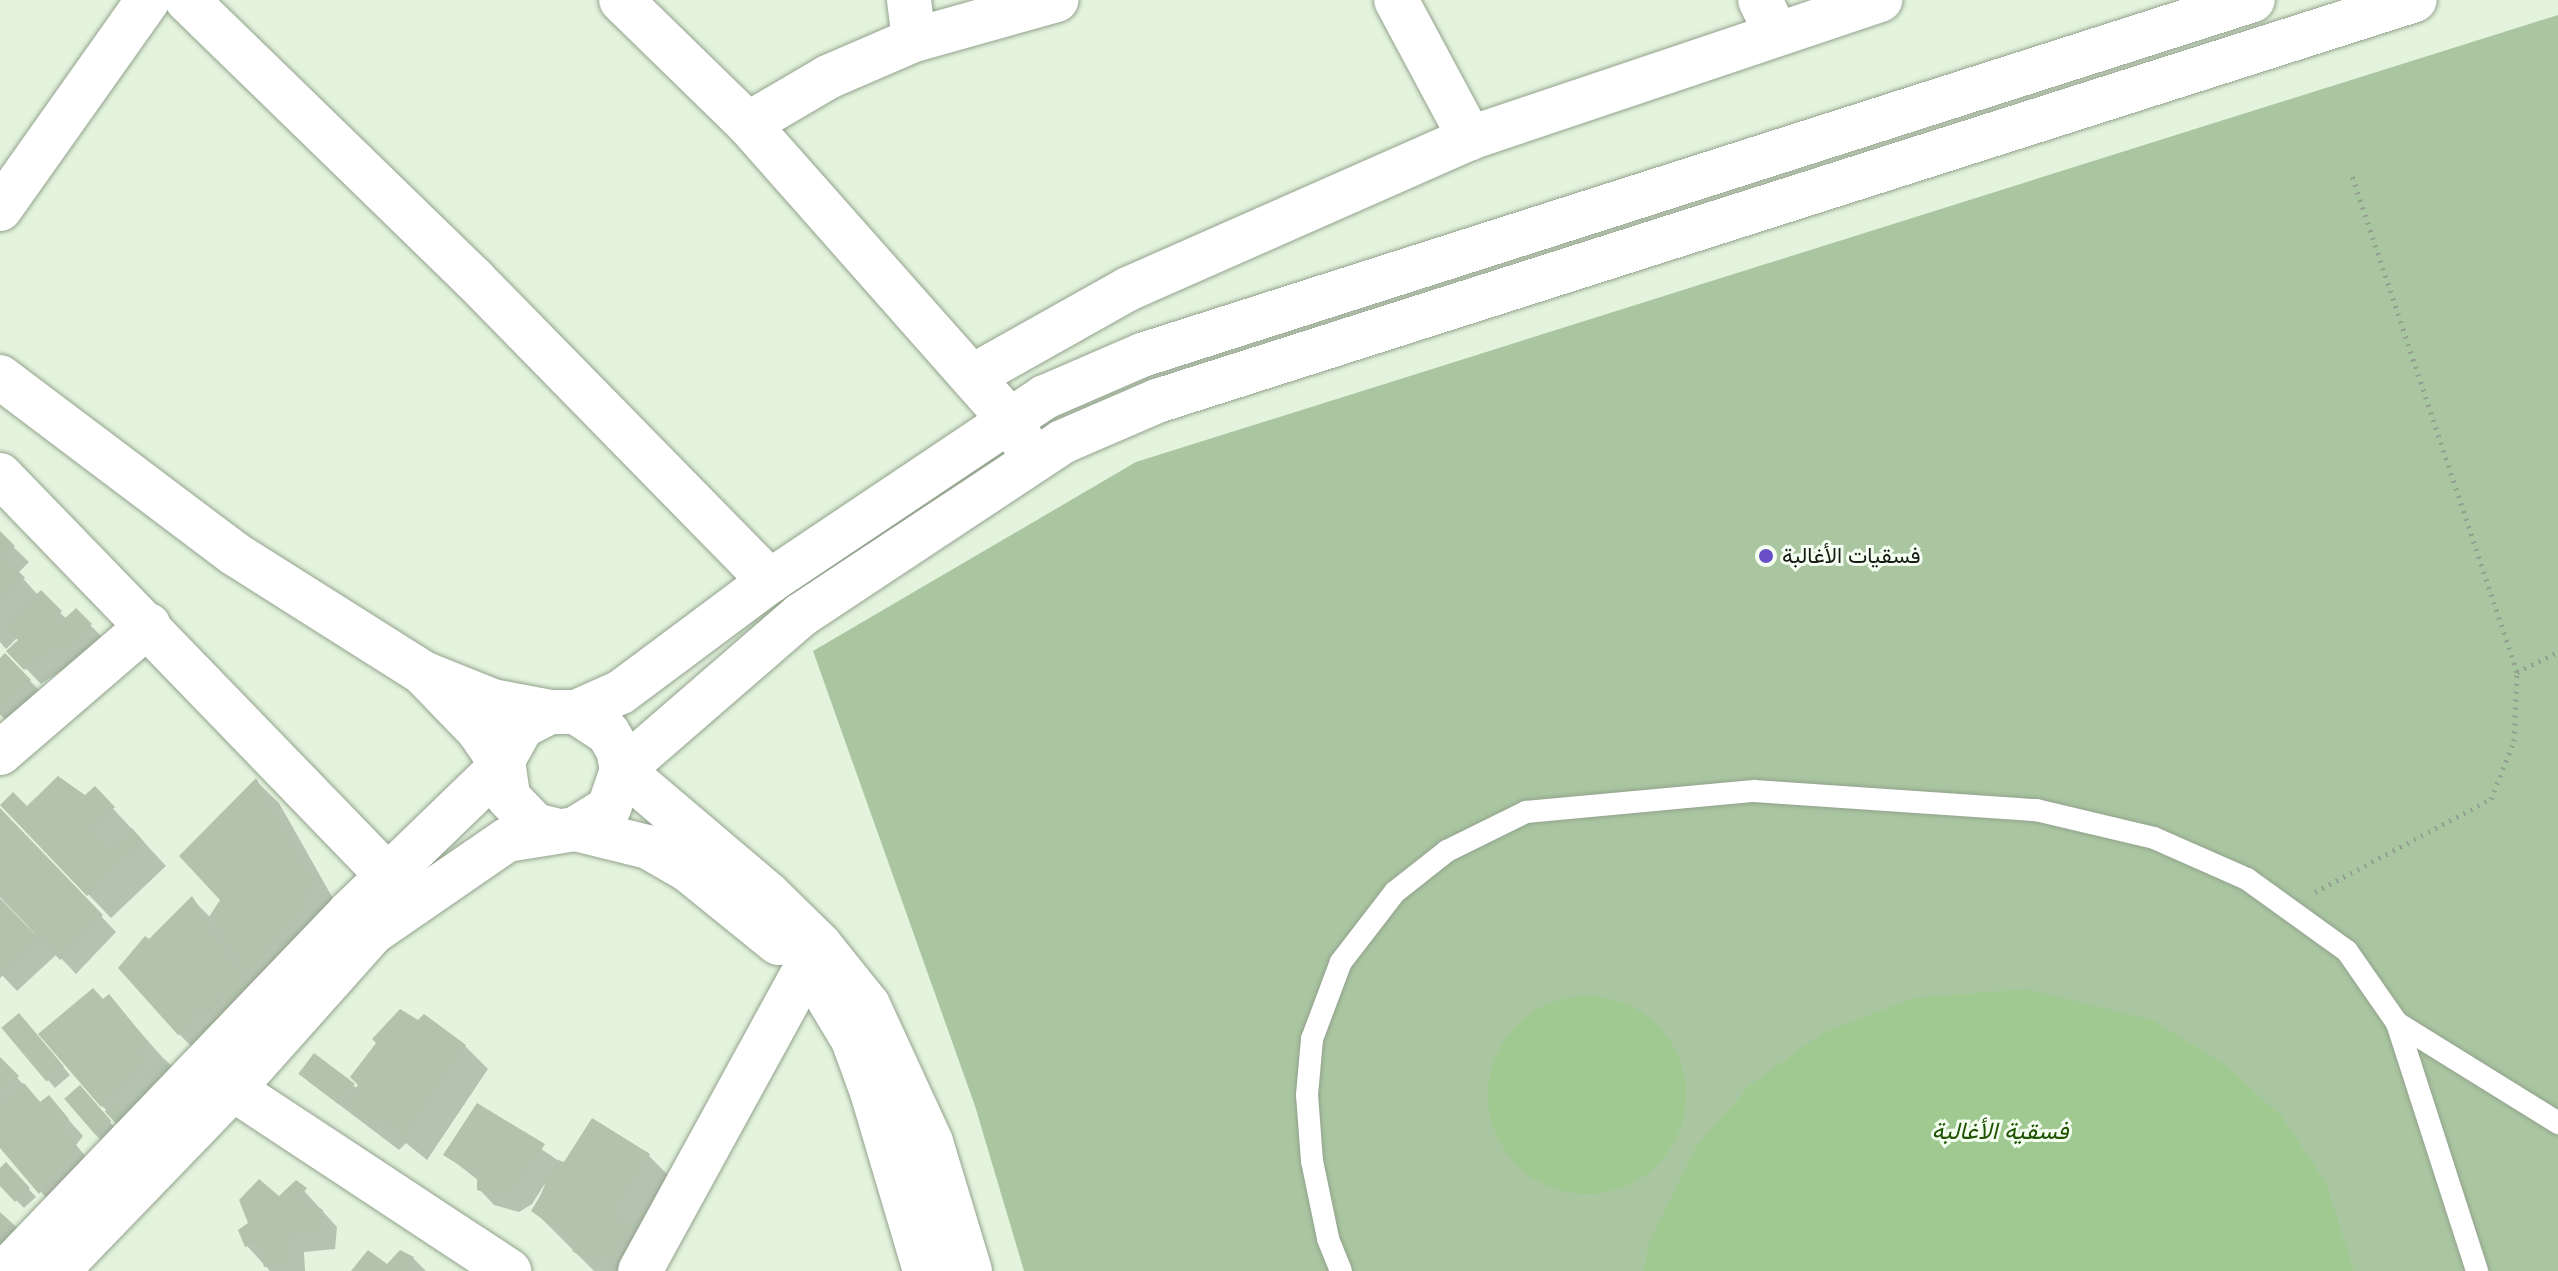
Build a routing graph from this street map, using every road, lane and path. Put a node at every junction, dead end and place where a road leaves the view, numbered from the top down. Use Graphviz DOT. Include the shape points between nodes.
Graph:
graph roads {
  1 [pos="148,0"];
  2 [pos="187,0"];
  3 [pos="621,0"];
  4 [pos="1056,0"];
  5 [pos="1396,0"];
  6 [pos="1880,0"];
  7 [pos="2253,0"];
  8 [pos="2415,0"];
  9 [pos="1768,16"];
  10 [pos="912,20"];
  11 [pos="748,124"];
  12 [pos="1470,138"];
  13 [pos="2352,175"];
  14 [pos="0,209"];
  15 [pos="973,376"];
  16 [pos="0,377"];
  17 [pos="1010,420"];
  18 [pos="1034,460"];
  19 [pos="0,475"];
  20 [pos="770,581"];
  21 [pos="149,625"];
  22 [pos="2558,652"];
  23 [pos="2517,672"];
  24 [pos="423,673"];
  25 [pos="563,712"];
  26 [pos="0,753"];
  27 [pos="502,765"];
  28 [pos="622,770"];
  29 [pos="565,830"];
  30 [pos="388,876"];
  31 [pos="2286,907"];
  32 [pos="805,970"];
  33 [pos="2397,1023"];
  34 [pos="233,1089"];
  35 [pos="2558,1123"];
  36 [pos="6,1271"];
  37 [pos="57,1271"];
  38 [pos="509,1271"];
  39 [pos="640,1271"];
  40 [pos="925,1271"];
  41 [pos="970,1271"];
  42 [pos="1341,1271"];
  43 [pos="2477,1271"];
  1 -- 14 [label="street"];
  2 -- 20 [label="street" via="474,279"];
  3 -- 11 [label="street"];
  4 -- 10 [label="street"];
  5 -- 12 [label="street"];
  6 -- 9 [label="street"];
  7 -- 17 [label="street" via="1142,355 1045,397"];
  8 -- 18 [label="street" via="1157,401 1062,442"];
  9 -- 12 [label="street"];
  10 -- 11 [label="street"];
  11 -- 15 [label="street"];
  12 -- 15 [label="street" via="1128,289"];
  13 -- 23 [label="path"];
  15 -- 17 [label="street"];
  16 -- 24 [label="street" via="235,554"];
  17 -- 18 [label="street"];
  17 -- 20 [label="street"];
  18 -- 28 [label="street" via="801,615"];
  19 -- 21 [label="street"];
  20 -- 25 [label="street" via="621,692"];
  21 -- 26 [label="street"];
  21 -- 30 [label="street"];
  22 -- 23 [label="path"];
  23 -- 31 [label="path" via="2514,741 2491,799"];
  24 -- 25 [label="street" via="493,701"];
  24 -- 27 [label="street" via="479,731"];
  25 -- 27 [label="street" via="522,726 509,741"];
  25 -- 28 [label="street" via="608,733"];
  27 -- 29 [label="street" via="508,797 519,812"];
  27 -- 30 [label="street"];
  28 -- 29 [label="street" via="609,808"];
  28 -- 41 [label="street" via="768,894 820,945 868,1005 931,1142"];
  29 -- 32 [label="street" via="648,847 688,870 758,924"];
  29 -- 34 [label="street" via="507,840 373,932"];
  30 -- 36 [label="street"];
  31 -- 33 [label="lane" via="2347,951"];
  31 -- 42 [label="lane" via="2247,879 2154,838 2036,810 1754,791 1526,812 1447,851 1395,892 1341,962 1312,1039 1307,1095 1312,1161 1328,1238"];
  32 -- 39 [label="street"];
  32 -- 40 [label="street" via="853,1040 891,1147"];
  33 -- 35 [label="lane"];
  33 -- 43 [label="lane"];
  34 -- 37 [label="street"];
  34 -- 38 [label="street"];
}
